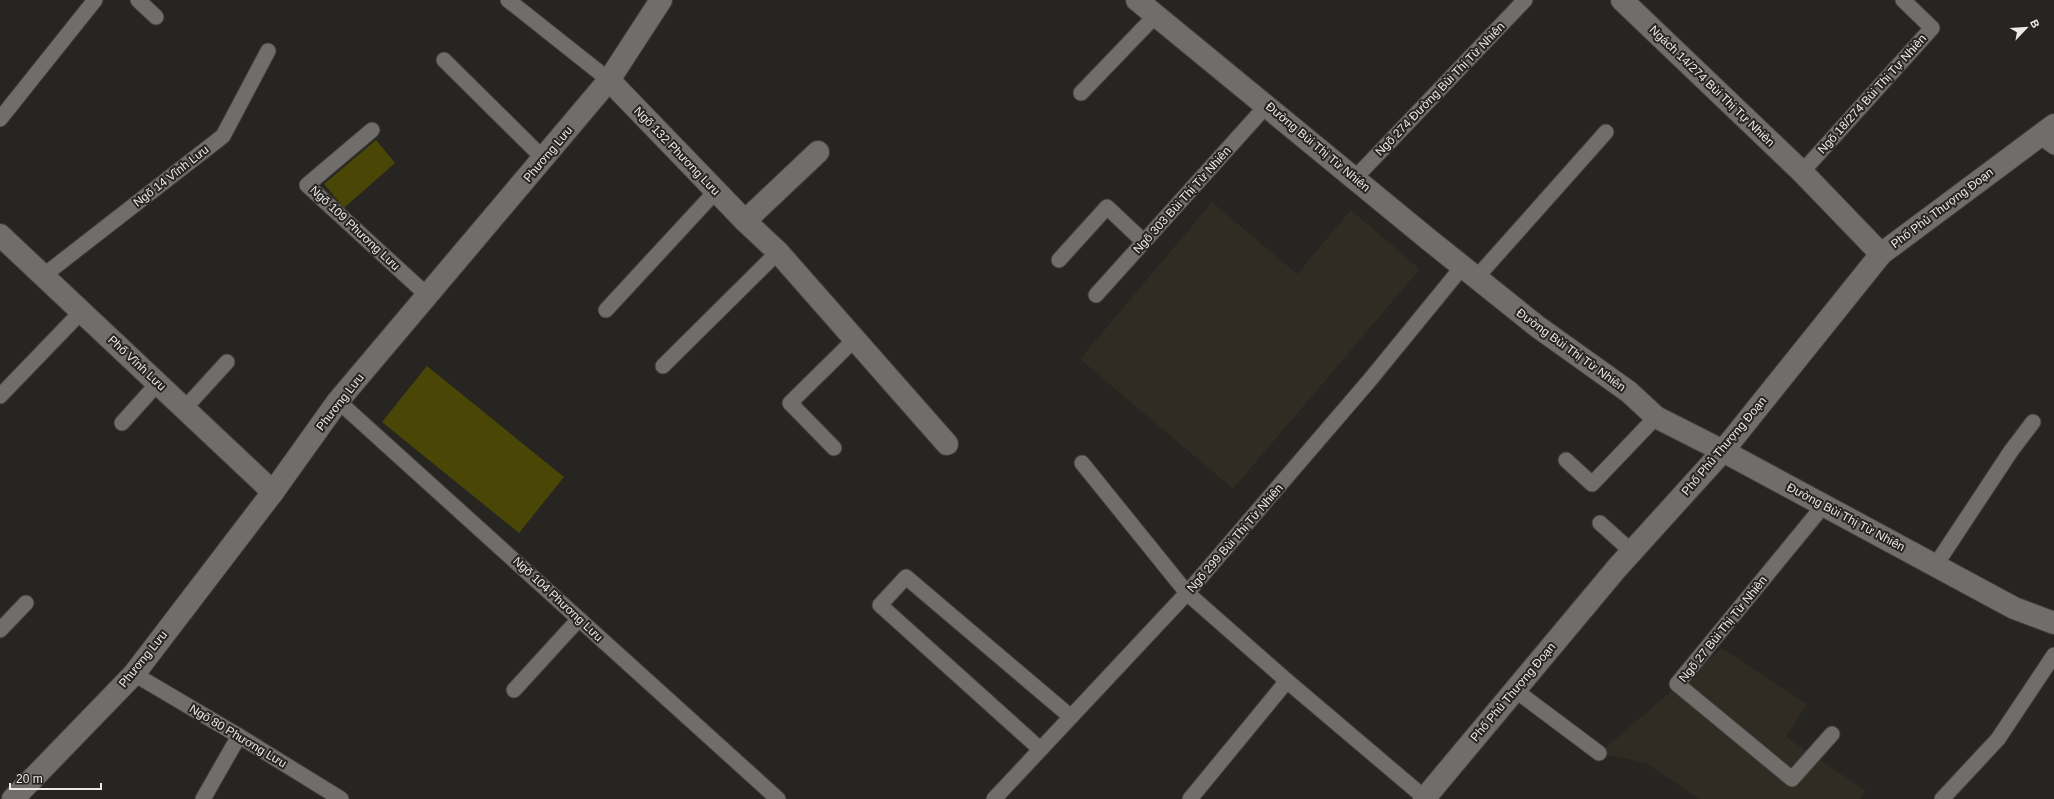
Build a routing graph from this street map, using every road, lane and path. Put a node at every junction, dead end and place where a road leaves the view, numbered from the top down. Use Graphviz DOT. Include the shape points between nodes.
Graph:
graph roads {
  1 [pos="95,0"];
  2 [pos="138,0"];
  3 [pos="508,0"];
  4 [pos="661,0"];
  5 [pos="1137,0"];
  6 [pos="1525,0"];
  7 [pos="1622,0"];
  8 [pos="1903,0"];
  9 [pos="1156,15"];
  10 [pos="156,17"];
  11 [pos="268,51"];
  12 [pos="444,60"];
  13 [pos="608,80"];
  14 [pos="1081,93"];
  15 [pos="1267,105"];
  16 [pos="0,119"];
  17 [pos="372,130"];
  18 [pos="1606,132"];
  19 [pos="2049,136"];
  20 [pos="818,152"];
  21 [pos="544,159"];
  22 [pos="1802,172"];
  23 [pos="1355,178"];
  24 [pos="716,191"];
  25 [pos="745,221"];
  26 [pos="0,234"];
  27 [pos="1144,242"];
  28 [pos="778,252"];
  29 [pos="1881,254"];
  30 [pos="1059,260"];
  31 [pos="1470,271"];
  32 [pos="43,276"];
  33 [pos="428,296"];
  34 [pos="1096,296"];
  35 [pos="606,310"];
  36 [pos="82,311"];
  37 [pos="856,339"];
  38 [pos="227,362"];
  39 [pos="663,366"];
  40 [pos="158,383"];
  41 [pos="0,396"];
  42 [pos="338,401"];
  43 [pos="185,408"];
  44 [pos="1656,417"];
  45 [pos="2033,422"];
  46 [pos="122,423"];
  47 [pos="947,444"];
  48 [pos="834,448"];
  49 [pos="1723,451"];
  50 [pos="1566,460"];
  51 [pos="1082,463"];
  52 [pos="273,492"];
  53 [pos="1824,505"];
  54 [pos="1600,523"];
  55 [pos="1631,552"];
  56 [pos="1936,566"];
  57 [pos="1187,593"];
  58 [pos="26,604"];
  59 [pos="579,619"];
  60 [pos="2054,623"];
  61 [pos="0,630"];
  62 [pos="2054,655"];
  63 [pos="134,674"];
  64 [pos="1287,681"];
  65 [pos="514,690"];
  66 [pos="1515,690"];
  67 [pos="1071,718"];
  68 [pos="1832,734"];
  69 [pos="239,736"];
  70 [pos="1040,750"];
  71 [pos="1599,753"];
  72 [pos="13,799"];
  73 [pos="203,799"];
  74 [pos="341,799"];
  75 [pos="778,799"];
  76 [pos="994,799"];
  77 [pos="1190,799"];
  78 [pos="1425,799"];
  79 [pos="1942,799"];
  1 -- 16 [label="lane"];
  2 -- 10 [label="lane"];
  3 -- 13 [label="lane"];
  4 -- 13 [label="street, Phương Lưu"];
  5 -- 9 [label="street, Đường Bùi Thị Từ Nhiên"];
  6 -- 23 [label="lane, Ngõ 274 Đường Bùi Thị Từ Nhiên"];
  7 -- 22 [label="street, Ngách 14/274 Bùi Thị Tự Nhiên"];
  8 -- 22 [label="lane, Ngõ 18/274 Bùi Thị Tự Nhiên" via="1932,28"];
  9 -- 14 [label="lane"];
  9 -- 15 [label="street, Đường Bùi Thị Từ Nhiên"];
  11 -- 32 [label="lane, Ngõ 14 Vĩnh Lưu" via="223,136"];
  12 -- 21 [label="lane"];
  13 -- 21 [label="street, Phương Lưu"];
  13 -- 24 [label="street, Ngõ 132 Phương Lưu"];
  15 -- 23 [label="street, Đường Bùi Thị Từ Nhiên"];
  15 -- 27 [label="lane, Ngõ 303 Bùi Thị Từ Nhiên"];
  17 -- 33 [label="lane, Ngõ 109 Phương Lưu" via="307,185"];
  18 -- 31 [label="lane, Ngõ 299 Bùi Thị Từ Nhiên"];
  19 -- 29 [label="street, Phố Phủ Thượng Đoạn"];
  20 -- 25 [label="street"];
  21 -- 33 [label="street, Phương Lưu"];
  22 -- 29 [label="street, Ngách 14/274 Bùi Thị Tự Nhiên"];
  23 -- 31 [label="street, Đường Bùi Thị Từ Nhiên"];
  24 -- 25 [label="street, Ngõ 132 Phương Lưu"];
  24 -- 35 [label="lane"];
  25 -- 28 [label="street, Ngõ 132 Phương Lưu"];
  26 -- 32 [label="street, Phố Vĩnh Lưu"];
  27 -- 30 [label="lane" via="1107,207"];
  27 -- 34 [label="lane, Ngõ 303 Bùi Thị Từ Nhiên"];
  28 -- 37 [label="street, Ngõ 132 Phương Lưu"];
  28 -- 39 [label="lane"];
  29 -- 49 [label="street, Phố Phủ Thượng Đoạn"];
  31 -- 44 [label="street, Đường Bùi Thị Từ Nhiên" via="1538,327 1629,392"];
  31 -- 57 [label="lane, Ngõ 299 Bùi Thị Từ Nhiên" via="1369,381"];
  32 -- 36 [label="street, Phố Vĩnh Lưu"];
  33 -- 42 [label="street, Phương Lưu"];
  36 -- 40 [label="street, Phố Vĩnh Lưu"];
  36 -- 41 [label="lane"];
  37 -- 47 [label="street, Ngõ 132 Phương Lưu"];
  37 -- 48 [label="lane" via="790,403"];
  38 -- 43 [label="lane"];
  40 -- 43 [label="street, Phố Vĩnh Lưu"];
  40 -- 46 [label="lane"];
  42 -- 52 [label="street, Phương Lưu"];
  42 -- 59 [label="lane, Ngõ 104 Phương Lưu"];
  43 -- 52 [label="street, Phố Vĩnh Lưu"];
  44 -- 49 [label="street, Đường Bùi Thị Từ Nhiên"];
  44 -- 50 [label="lane" via="1592,484"];
  45 -- 56 [label="lane" via="2011,451"];
  49 -- 53 [label="street, Đường Bùi Thị Từ Nhiên"];
  49 -- 55 [label="street, Phố Phủ Thượng Đoạn"];
  51 -- 57 [label="lane"];
  52 -- 63 [label="street, Phương Lưu"];
  53 -- 56 [label="street, Đường Bùi Thị Từ Nhiên"];
  53 -- 68 [label="lane, Ngõ 27 Bùi Thị Từ Nhiên" via="1677,684 1792,778"];
  54 -- 55 [label="lane"];
  55 -- 66 [label="street, Phố Phủ Thượng Đoạn"];
  56 -- 60 [label="street, Đường Bùi Thị Từ Nhiên" via="2014,608"];
  57 -- 64 [label="lane"];
  57 -- 67 [label="lane, Ngõ 299 Bùi Thị Từ Nhiên"];
  58 -- 61 [label="lane"];
  59 -- 65 [label="lane"];
  59 -- 75 [label="lane, Ngõ 104 Phương Lưu"];
  62 -- 79 [label="lane" via="1998,739"];
  63 -- 69 [label="lane, Ngõ 80 Phương Lưu"];
  63 -- 72 [label="street, Phương Lưu"];
  64 -- 77 [label="lane"];
  64 -- 78 [label="lane"];
  66 -- 71 [label="lane"];
  66 -- 78 [label="street, Phố Phủ Thượng Đoạn"];
  67 -- 70 [label="lane, Ngõ 299 Bùi Thị Từ Nhiên"];
  67 -- 70 [label="lane" via="906,577 880,605"];
  69 -- 73 [label="lane"];
  69 -- 74 [label="lane, Ngõ 80 Phương Lưu"];
  70 -- 76 [label="lane, Ngõ 299 Bùi Thị Từ Nhiên"];
}
